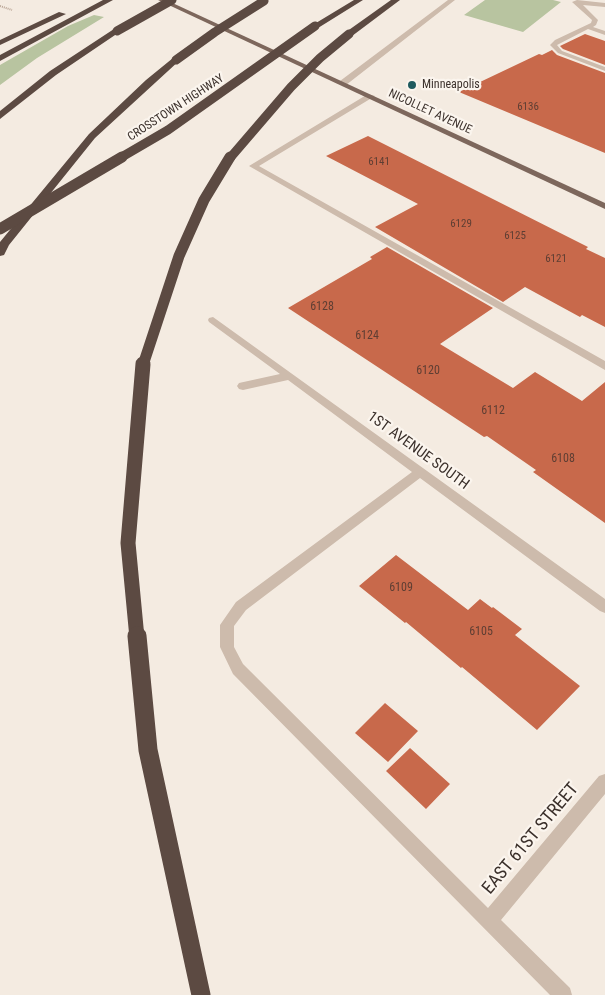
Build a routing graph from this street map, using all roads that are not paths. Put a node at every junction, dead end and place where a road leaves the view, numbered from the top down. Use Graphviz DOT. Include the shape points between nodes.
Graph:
graph roads {
  1 [pos="94,0"];
  2 [pos="109,0"];
  3 [pos="161,0"];
  4 [pos="172,0"];
  5 [pos="359,0"];
  6 [pos="396,0"];
  7 [pos="452,0"];
  8 [pos="266,1"];
  9 [pos="574,1"];
  10 [pos="605,5"];
  11 [pos="588,27"];
  12 [pos="605,33"];
  13 [pos="0,43"];
  14 [pos="0,58"];
  15 [pos="605,69"];
  16 [pos="343,83"];
  17 [pos="371,96"];
  18 [pos="0,116"];
  19 [pos="605,206"];
  20 [pos="0,229"];
  21 [pos="0,253"];
  22 [pos="212,320"];
  23 [pos="605,366"];
  24 [pos="290,376"];
  25 [pos="243,386"];
  26 [pos="420,472"];
  27 [pos="605,607"];
  28 [pos="605,782"];
  29 [pos="489,921"];
  30 [pos="201,995"];
  31 [pos="563,995"];
  1 -- 13 [label="highway"];
  2 -- 14 [label="highway"];
  3 -- 16 [label="main road, NICOLLET AVENUE"];
  4 -- 18 [label="highway, bridge" via="53,73"];
  5 -- 20 [label="highway, CROSSTOWN HIGHWAY, bridge" via="315,26 168,130"];
  6 -- 30 [label="highway, bridge" via="320,58 231,156 204,200 179,256 143,364 128,543 148,750"];
  7 -- 16 [label="street"];
  8 -- 21 [label="highway, bridge" via="215,32 143,86 92,136"];
  9 -- 10 [label="street"];
  9 -- 11 [label="street" via="595,20"];
  11 -- 12 [label="street"];
  11 -- 15 [label="street" via="553,45 560,52"];
  16 -- 17 [label="main road, NICOLLET AVENUE"];
  17 -- 19 [label="main road, NICOLLET AVENUE"];
  17 -- 23 [label="street" via="253,166"];
  22 -- 24 [label="street, 1ST AVENUE SOUTH"];
  24 -- 25 [label="street"];
  24 -- 26 [label="street, 1ST AVENUE SOUTH"];
  26 -- 27 [label="street, 1ST AVENUE SOUTH"];
  26 -- 29 [label="street" via="240,606 227,625 227,647 238,669"];
  28 -- 29 [label="street, EAST 61ST STREET"];
  29 -- 31 [label="street"];
}
